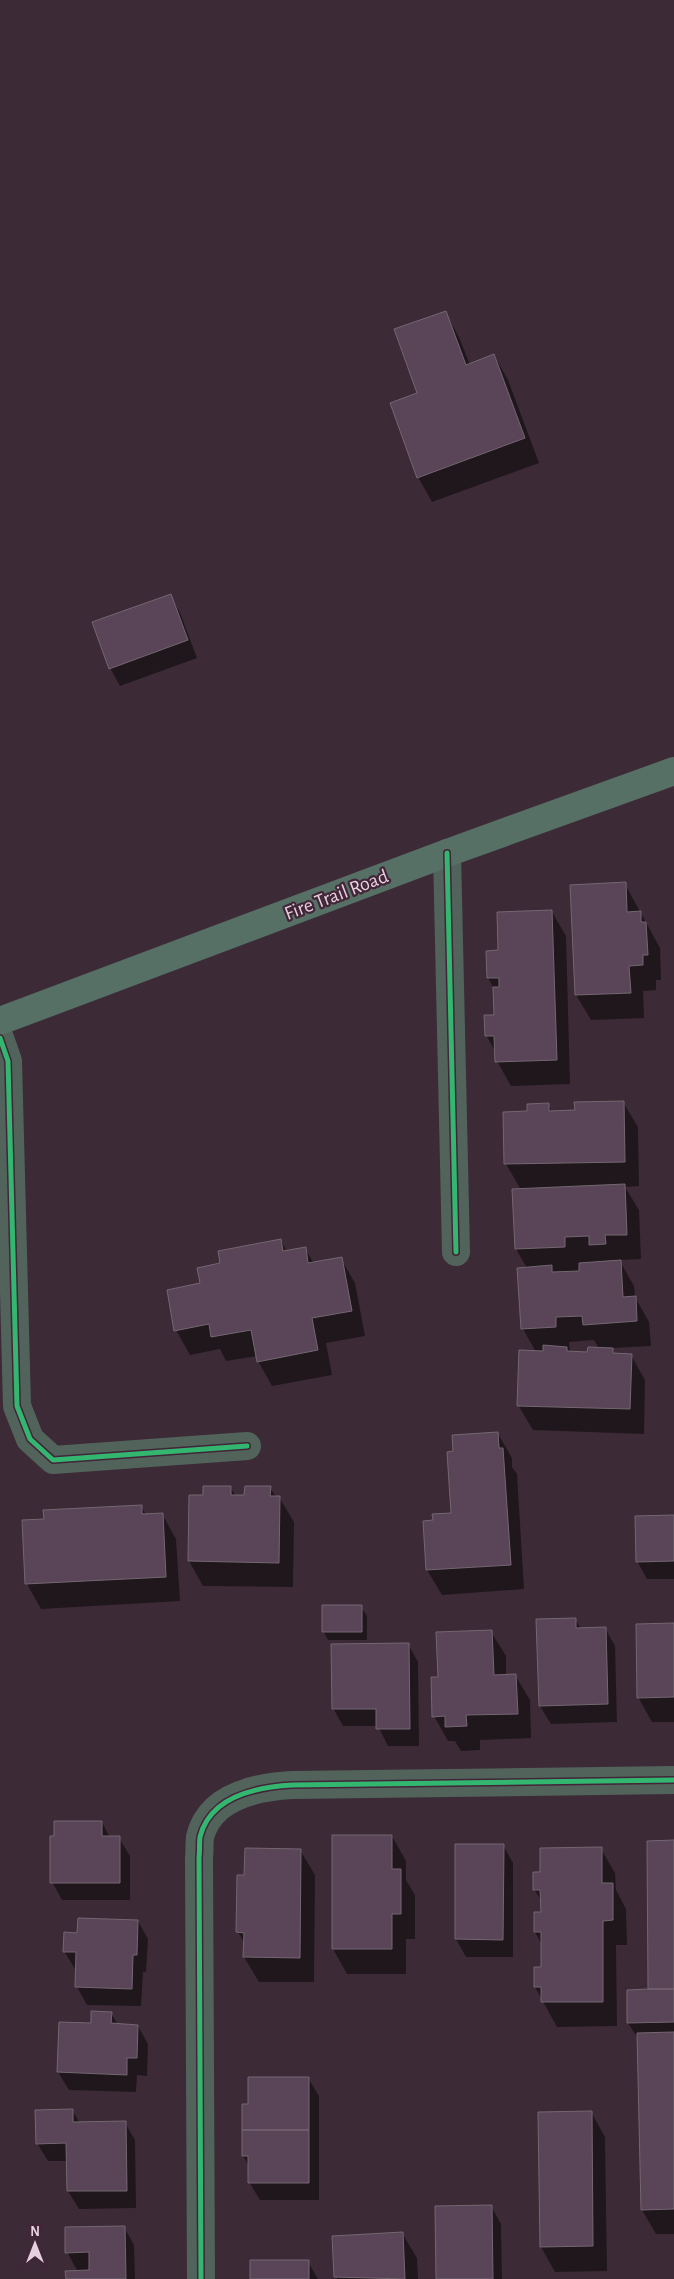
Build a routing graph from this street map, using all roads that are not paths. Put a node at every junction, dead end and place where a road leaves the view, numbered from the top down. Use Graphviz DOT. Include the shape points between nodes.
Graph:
graph roads {
  1 [pos="674,771"];
  2 [pos="447,853"];
  3 [pos="0,1021"];
  4 [pos="0,1038"];
  5 [pos="456,1252"];
  6 [pos="248,1446"];
  7 [pos="674,1780"];
  8 [pos="201,2279"];
  1 -- 2 [label="main road, Fire Trail Road"];
  2 -- 3 [label="main road, Fire Trail Road"];
  2 -- 5 [label="street"];
  4 -- 6 [label="street" via="8,1061 17,1406 30,1439 53,1460"];
  7 -- 8 [label="street" via="284,1785 242,1793 214,1812 200,1837 199,1857"];
}
